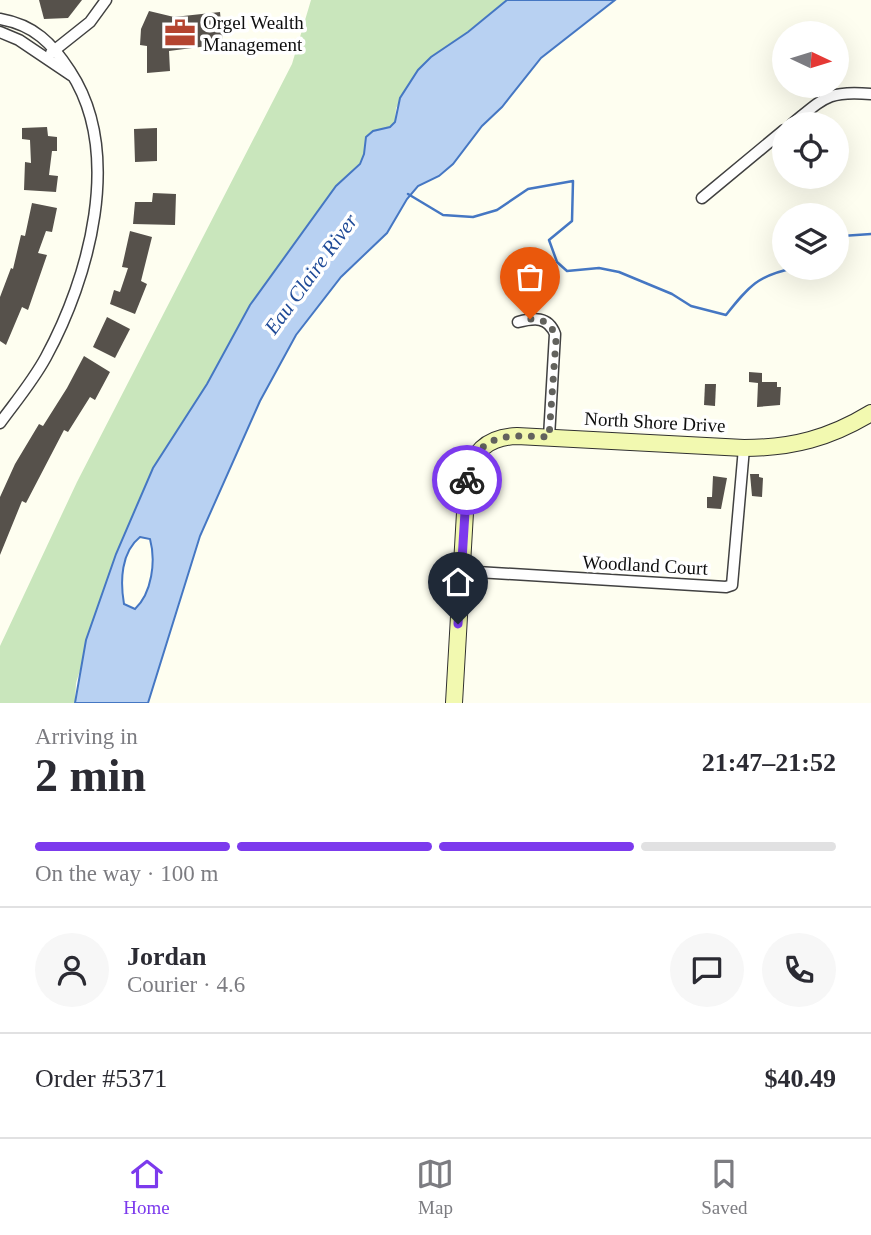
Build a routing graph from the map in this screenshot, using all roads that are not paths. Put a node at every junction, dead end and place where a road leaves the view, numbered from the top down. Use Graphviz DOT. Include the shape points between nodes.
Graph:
graph roads {
  1 [pos="106,0"];
  2 [pos="0,19"];
  3 [pos="0,32"];
  4 [pos="55,48"];
  5 [pos="46,57"];
  6 [pos="76,79"];
  7 [pos="871,94"];
  8 [pos="807,112"];
  9 [pos="772,140"];
  10 [pos="702,198"];
  11 [pos="518,322"];
  12 [pos="871,413"];
  13 [pos="0,423"];
  14 [pos="549,437"];
  15 [pos="744,448"];
  16 [pos="461,572"];
  17 [pos="454,703"];
  1 -- 4 [label="street" via="90,22"];
  2 -- 4 [label="street" via="27,27"];
  3 -- 5 [label="street"];
  4 -- 5 [label="street"];
  4 -- 6 [label="street"];
  5 -- 6 [label="street"];
  6 -- 13 [label="street" via="96,139 89,246 76,292 55,339"];
  7 -- 8 [label="street" via="829,95"];
  9 -- 10 [label="street"];
  11 -- 14 [label="street" via="542,320 555,334"];
  12 -- 15 [label="street, North Shore Drive" via="838,432 810,441"];
  14 -- 15 [label="street, North Shore Drive"];
  14 -- 16 [label="street, North Shore Drive" via="505,436 476,453 467,478"];
  15 -- 16 [label="street, Woodland Court" via="732,585"];
  16 -- 17 [label="street, North Shore Drive"];
}
